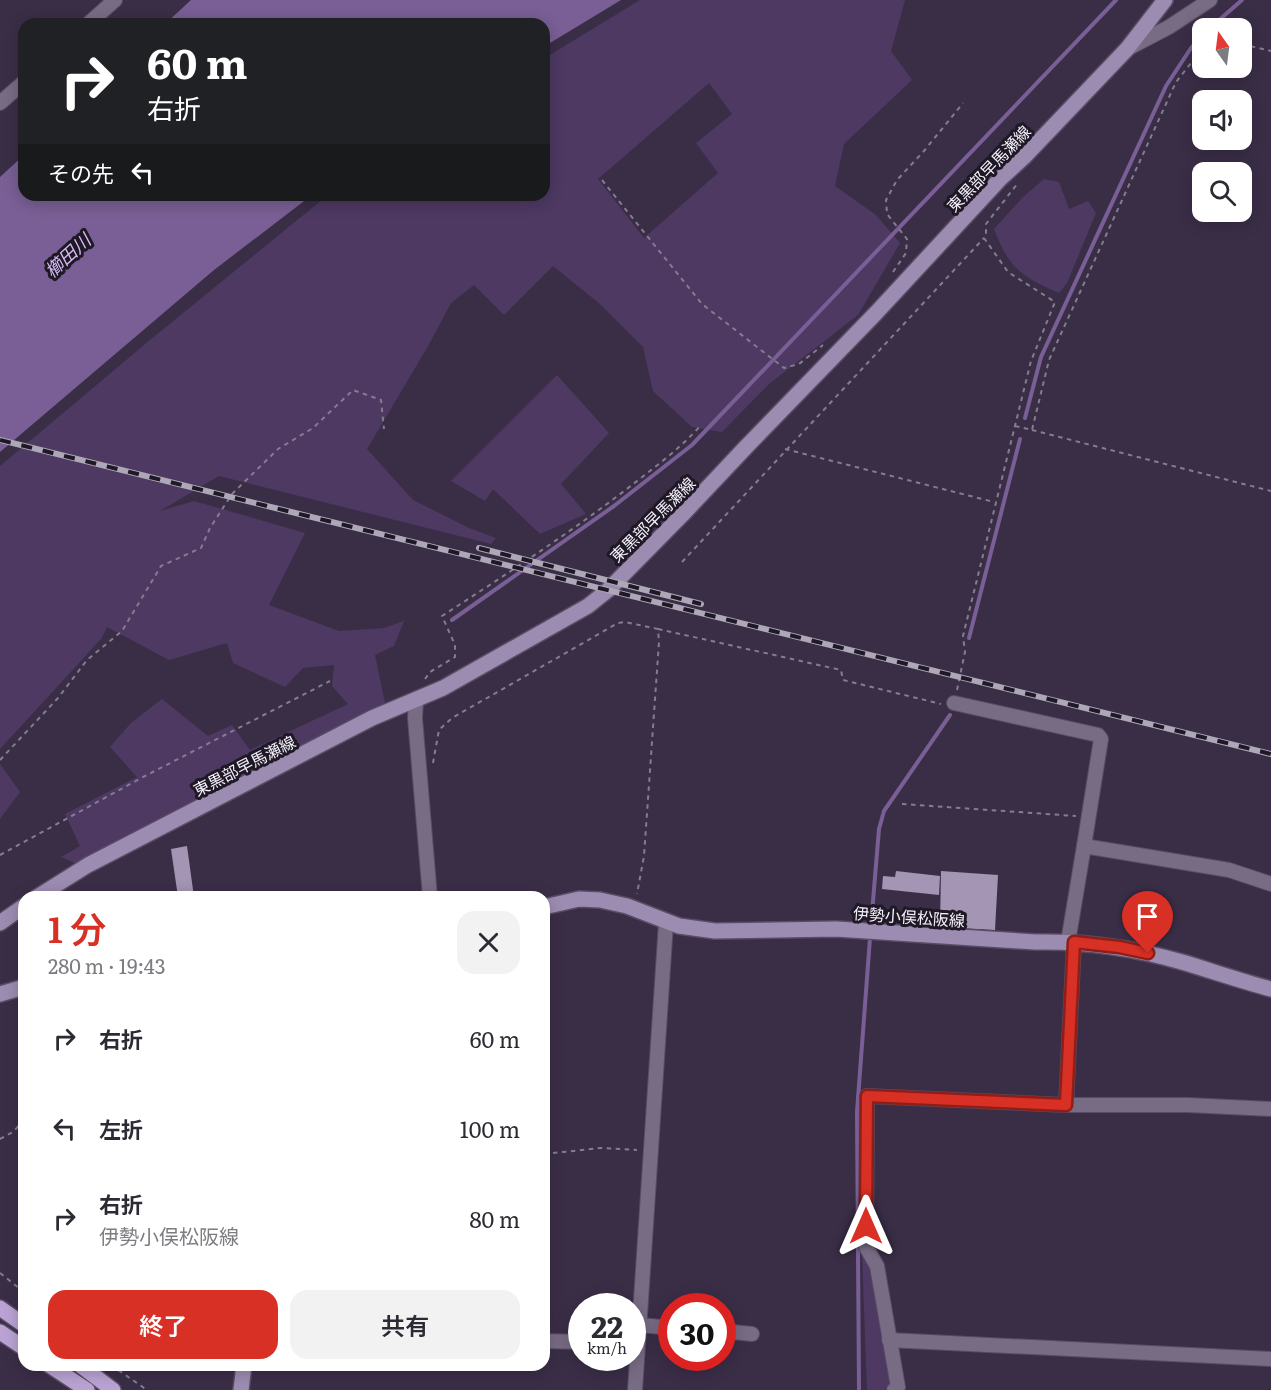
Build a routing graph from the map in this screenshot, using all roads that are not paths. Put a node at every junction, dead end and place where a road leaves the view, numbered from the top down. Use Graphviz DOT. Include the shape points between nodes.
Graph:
graph roads {
  1 [pos="114,0"];
  2 [pos="1165,0"];
  3 [pos="1209,0"];
  4 [pos="94,18"];
  5 [pos="1127,49"];
  6 [pos="18,87"];
  7 [pos="0,103"];
  8 [pos="416,700"];
  9 [pos="954,704"];
  10 [pos="1084,846"];
  11 [pos="1271,884"];
  12 [pos="47,891"];
  13 [pos="429,891"];
  14 [pos="550,905"];
  15 [pos="18,910"];
  16 [pos="0,923"];
  17 [pos="666,923"];
  18 [pos="1071,942"];
  19 [pos="1271,988"];
  20 [pos="18,989"];
  21 [pos="0,994"];
  22 [pos="1066,1105"];
  23 [pos="1271,1109"];
  24 [pos="642,1293"];
  25 [pos="0,1308"];
  26 [pos="18,1321"];
  27 [pos="0,1332"];
  28 [pos="736,1332"];
  29 [pos="752,1334"];
  30 [pos="890,1340"];
  31 [pos="550,1341"];
  32 [pos="568,1342"];
  33 [pos="18,1344"];
  34 [pos="1271,1359"];
  35 [pos="58,1371"];
  36 [pos="88,1371"];
  37 [pos="243,1371"];
  38 [pos="635,1371"];
  39 [pos="87,1390"];
  40 [pos="113,1390"];
  41 [pos="241,1390"];
  42 [pos="635,1390"];
  43 [pos="894,1390"];
  1 -- 4 [label="street"];
  2 -- 5 [label="main road, 東黒部早馬瀬線"];
  3 -- 5 [label="street"];
  5 -- 8 [label="main road, 東黒部早馬瀬線" via="608,590 588,606"];
  6 -- 7 [label="street"];
  8 -- 12 [label="main road, 東黒部早馬瀬線" via="372,718 134,841"];
  8 -- 13 [label="street"];
  9 -- 10 [label="street" via="1098,735 1101,747"];
  10 -- 11 [label="street" via="1229,870"];
  10 -- 18 [label="street"];
  14 -- 17 [label="main road, 伊勢小俣松阪線" via="590,899 613,902"];
  15 -- 16 [label="main road"];
  17 -- 18 [label="main road, 伊勢小俣松阪線" via="715,931 836,929"];
  17 -- 24 [label="street"];
  18 -- 19 [label="main road, 伊勢小俣松阪線" via="1148,953"];
  18 -- 22 [label="street"];
  20 -- 21 [label="main road"];
  22 -- 23 [label="street"];
  22 -- 30 [label="street" via="867,1096 866,1247 877,1266"];
  25 -- 26 [label="main road"];
  27 -- 33 [label="main road"];
  28 -- 29 [label="street"];
  30 -- 34 [label="street"];
  30 -- 43 [label="street" via="898,1387"];
  31 -- 32 [label="street"];
  35 -- 39 [label="main road"];
  36 -- 40 [label="main road"];
  37 -- 41 [label="main road"];
  38 -- 42 [label="street"];
}
